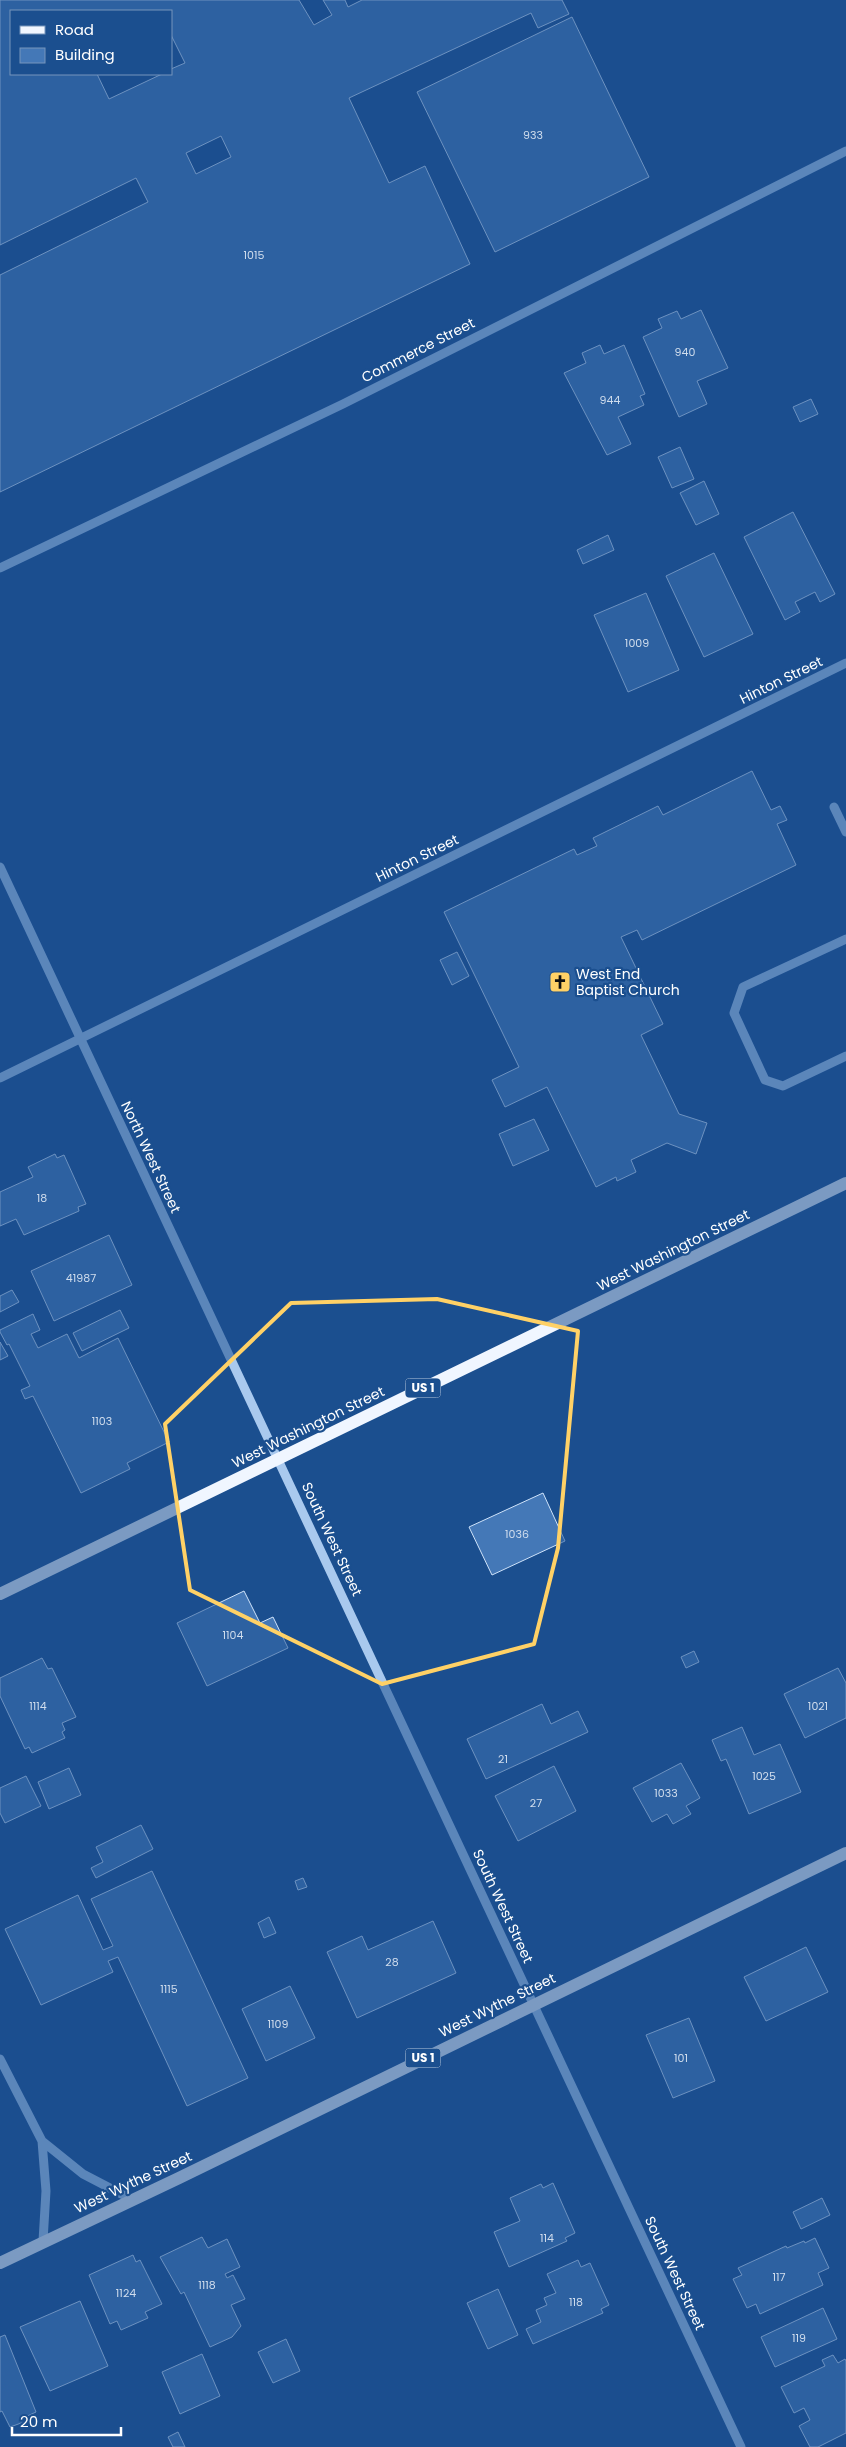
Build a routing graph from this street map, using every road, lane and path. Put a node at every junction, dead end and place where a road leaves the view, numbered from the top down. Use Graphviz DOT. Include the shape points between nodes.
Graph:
graph roads {
  1 [pos="846,151"];
  2 [pos="0,568"];
  3 [pos="846,663"];
  4 [pos="834,807"];
  5 [pos="846,832"];
  6 [pos="0,867"];
  7 [pos="846,940"];
  8 [pos="80,1038"];
  9 [pos="846,1056"];
  10 [pos="0,1078"];
  11 [pos="846,1183"];
  12 [pos="279,1458"];
  13 [pos="0,1594"];
  14 [pos="846,1853"];
  15 [pos="534,2004"];
  16 [pos="0,2059"];
  17 [pos="42,2141"];
  18 [pos="131,2199"];
  19 [pos="43,2241"];
  20 [pos="0,2263"];
  21 [pos="741,2447"];
  1 -- 2 [label="street, Commerce Street" via="343,404"];
  3 -- 8 [label="street, Hinton Street"];
  4 -- 5 [label="street"];
  6 -- 8 [label="street, North West Street"];
  7 -- 9 [label="street" via="743,987 734,1013 765,1080 784,1086"];
  8 -- 10 [label="street, Hinton Street"];
  8 -- 12 [label="street, North West Street"];
  11 -- 12 [label="main road, West Washington Street / US 1"];
  12 -- 13 [label="main road, West Washington Street / US 1"];
  12 -- 15 [label="street, South West Street"];
  14 -- 15 [label="main road, West Wythe Street / US 1"];
  15 -- 18 [label="main road, West Wythe Street / US 1"];
  15 -- 21 [label="street, South West Street"];
  16 -- 17 [label="street"];
  17 -- 18 [label="street" via="83,2174"];
  17 -- 19 [label="street" via="46,2191"];
  18 -- 19 [label="main road, West Wythe Street / US 1"];
  19 -- 20 [label="main road, West Wythe Street / US 1"];
}
